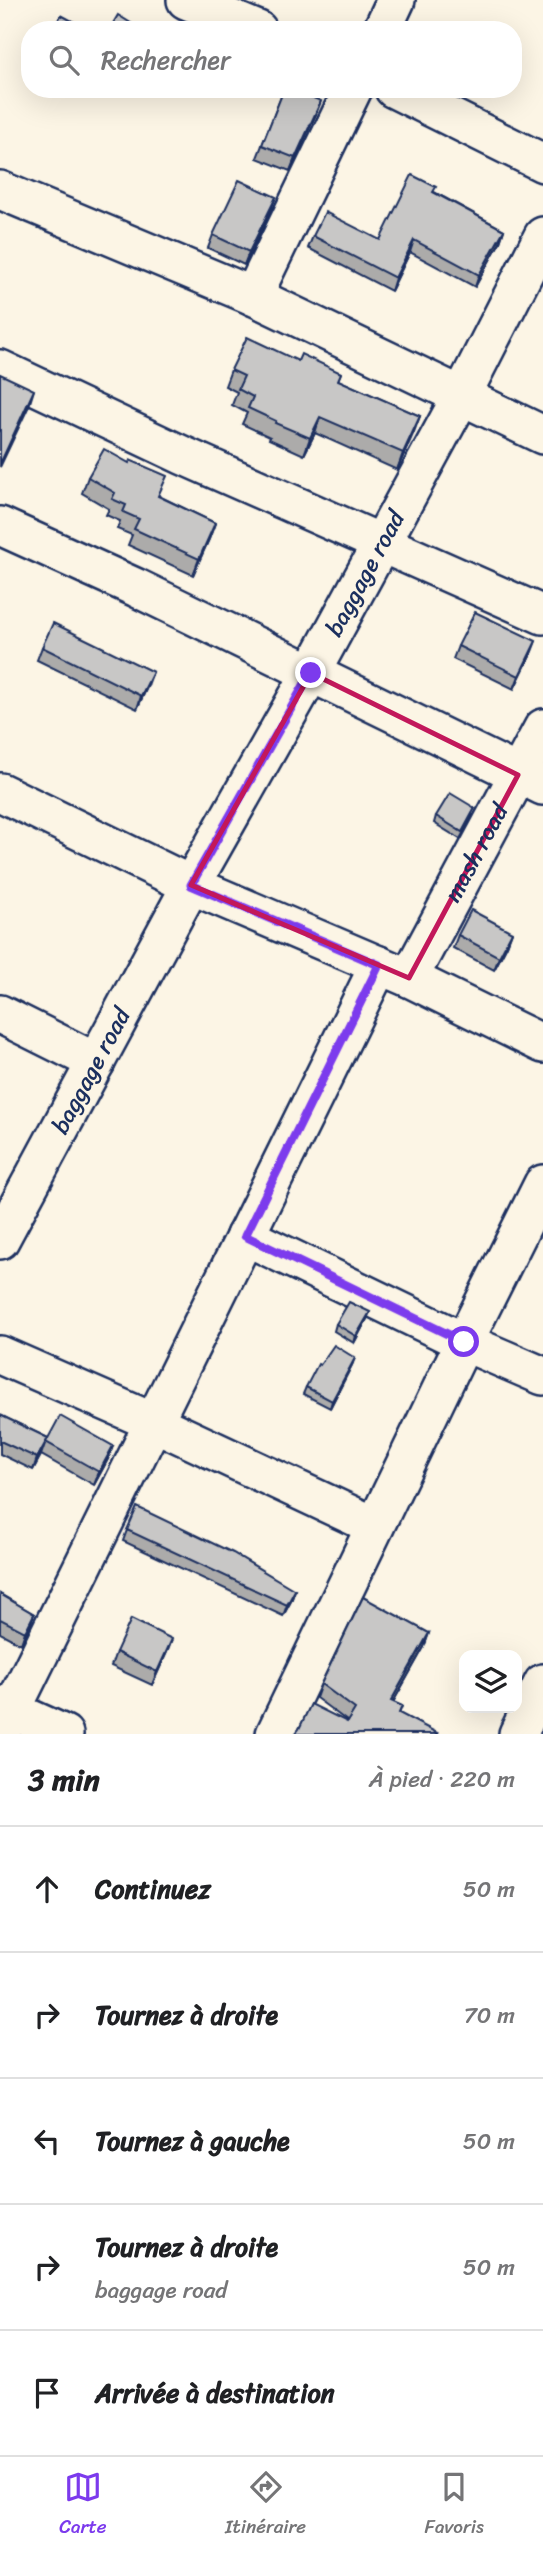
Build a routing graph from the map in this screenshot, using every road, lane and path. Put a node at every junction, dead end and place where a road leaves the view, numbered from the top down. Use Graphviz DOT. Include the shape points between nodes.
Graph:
graph roads {
  1 [pos="186,0"];
  2 [pos="396,0"];
  3 [pos="236,21"];
  4 [pos="386,21"];
  5 [pos="349,98"];
  6 [pos="412,98"];
  7 [pos="543,163"];
  8 [pos="0,190"];
  9 [pos="543,236"];
  10 [pos="253,296"];
  11 [pos="0,369"];
  12 [pos="462,395"];
  13 [pos="543,435"];
  14 [pos="0,526"];
  15 [pos="381,543"];
  16 [pos="543,615"];
  17 [pos="311,673"];
  18 [pos="543,729"];
  19 [pos="531,780"];
  20 [pos="0,792"];
  21 [pos="191,885"];
  22 [pos="394,972"];
  23 [pos="0,1014"];
  24 [pos="543,1044"];
  25 [pos="96,1062"];
  26 [pos="543,1184"];
  27 [pos="245,1236"];
  28 [pos="0,1240"];
  29 [pos="464,1342"];
  30 [pos="0,1355"];
  31 [pos="543,1376"];
  32 [pos="153,1422"];
  33 [pos="376,1526"];
  34 [pos="543,1683"];
  35 [pos="4,1716"];
  36 [pos="64,1734"];
  37 [pos="275,1734"];
  38 [pos="518,1734"];
  1 -- 3 [label="street"];
  2 -- 4 [label="street"];
  5 -- 10 [label="street"];
  6 -- 7 [label="street"];
  8 -- 10 [label="street"];
  9 -- 12 [label="street, baggage road"];
  10 -- 12 [label="street"];
  11 -- 15 [label="street"];
  12 -- 13 [label="street"];
  12 -- 15 [label="street, baggage road"];
  14 -- 17 [label="street"];
  15 -- 16 [label="street"];
  15 -- 17 [label="street, baggage road"];
  17 -- 19 [label="street"];
  17 -- 21 [label="street, baggage road"];
  18 -- 19 [label="street, mash road"];
  19 -- 22 [label="street, mash road"];
  20 -- 21 [label="street"];
  21 -- 22 [label="street"];
  21 -- 25 [label="street, baggage road"];
  22 -- 24 [label="street"];
  22 -- 27 [label="street, mash road"];
  23 -- 25 [label="street"];
  25 -- 28 [label="street, baggage road"];
  26 -- 29 [label="street"];
  27 -- 29 [label="street"];
  27 -- 32 [label="street, mash road"];
  29 -- 31 [label="street"];
  29 -- 33 [label="street"];
  30 -- 32 [label="street"];
  32 -- 33 [label="street"];
  32 -- 35 [label="street, mash road"];
  33 -- 37 [label="street"];
  34 -- 38 [label="street"];
  35 -- 36 [label="street"];
}
